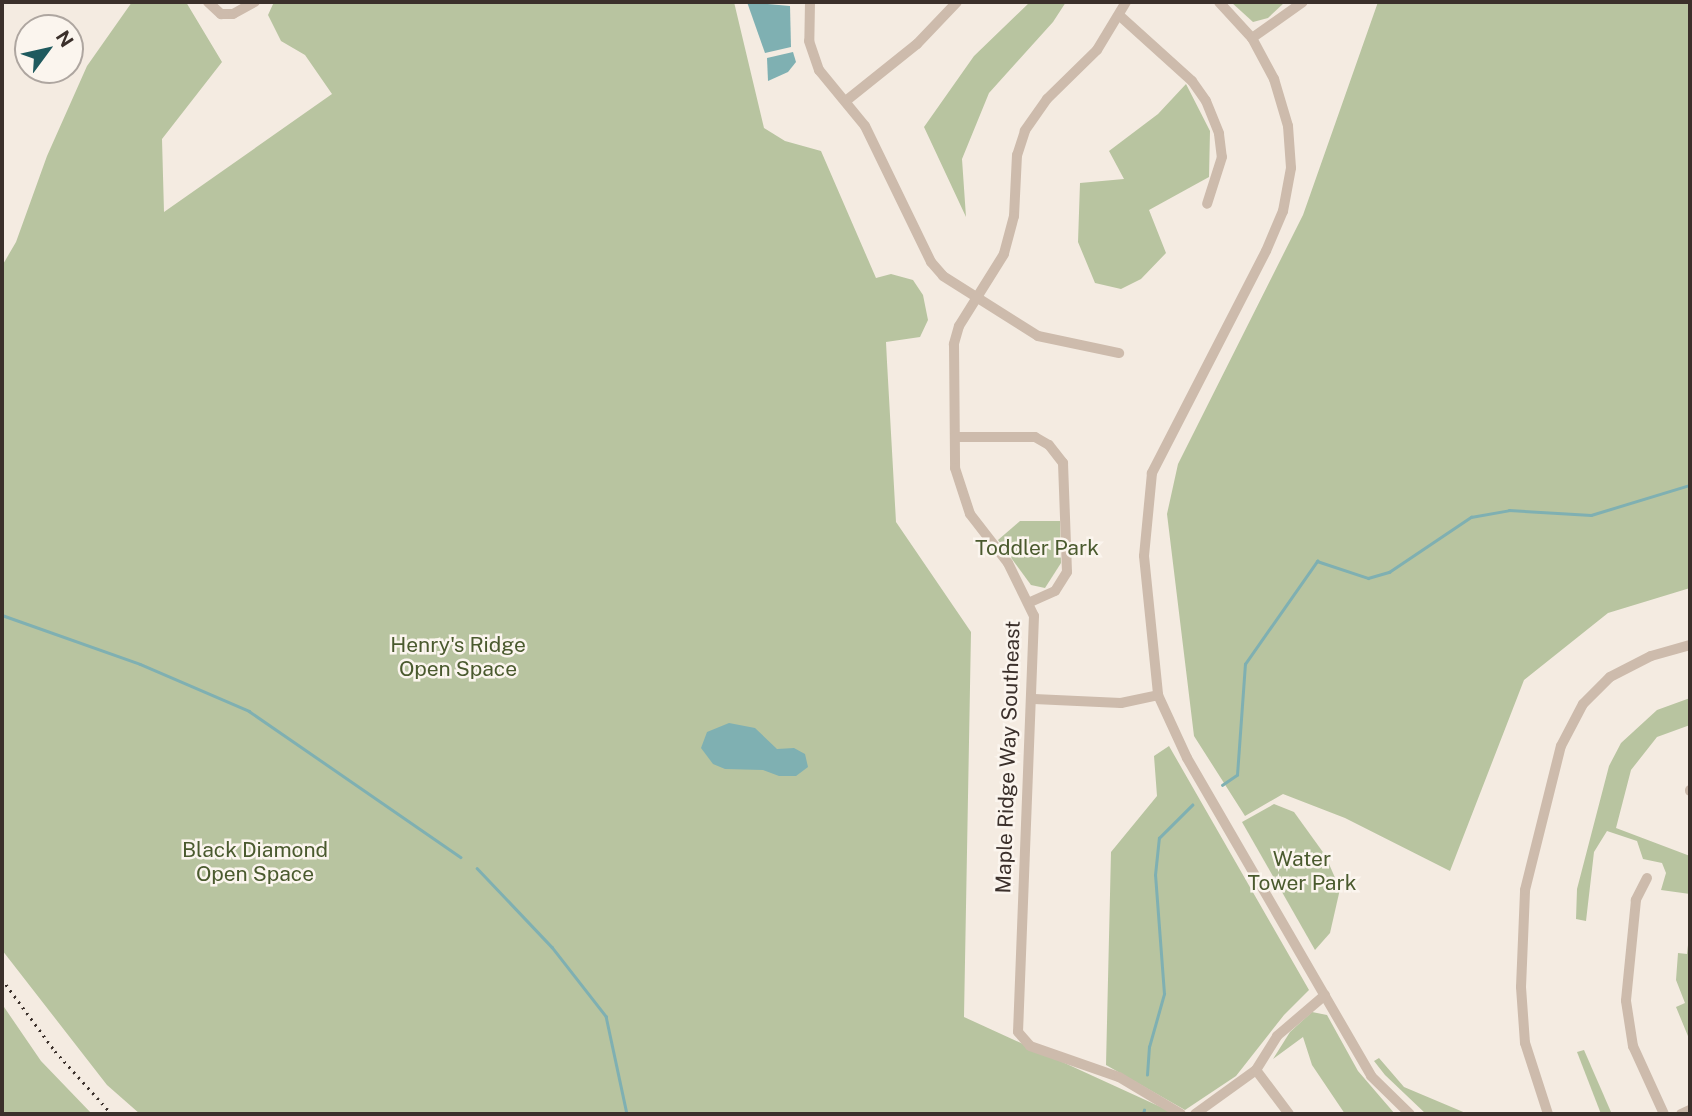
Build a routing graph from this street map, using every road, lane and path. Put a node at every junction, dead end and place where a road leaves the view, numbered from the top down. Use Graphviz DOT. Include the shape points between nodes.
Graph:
graph roads {
  1 [pos="255,2"];
  2 [pos="810,2"];
  3 [pos="957,2"];
  4 [pos="1126,2"];
  5 [pos="1219,2"];
  6 [pos="1303,2"];
  7 [pos="210,6"];
  8 [pos="1120,16"];
  9 [pos="1252,38"];
  10 [pos="847,100"];
  11 [pos="1207,204"];
  12 [pos="974,299"];
  13 [pos="1119,353"];
  14 [pos="956,437"];
  15 [pos="1030,601"];
  16 [pos="1690,645"];
  17 [pos="1158,695"];
  18 [pos="1034,699"];
  19 [pos="1647,878"];
  20 [pos="1325,995"];
  21 [pos="1256,1070"];
  22 [pos="1690,1110"];
  23 [pos="1181,1114"];
  24 [pos="1195,1114"];
  25 [pos="1289,1114"];
  26 [pos="1410,1114"];
  27 [pos="1548,1114"];
  28 [pos="1664,1114"];
  29 [pos="1681,1114"];
  1 -- 7 [label="street" via="233,14"];
  2 -- 10 [label="street" via="806,24 819,70"];
  3 -- 10 [label="street" via="917,44"];
  4 -- 8 [label="street, Maple Ridge Way Southeast"];
  5 -- 9 [label="street"];
  6 -- 9 [label="street"];
  8 -- 11 [label="street" via="1192,81 1206,101 1222,156"];
  8 -- 12 [label="street, Maple Ridge Way Southeast" via="1097,50 1047,99 1025,131 1017,155 1010,235 1004,254"];
  9 -- 17 [label="street" via="1283,103 1290,143 1288,187 1266,251 1152,473 1144,556"];
  10 -- 12 [label="street" via="880,151 931,262"];
  12 -- 13 [label="street" via="1038,337"];
  12 -- 14 [label="street, Maple Ridge Way Southeast" via="954,344"];
  14 -- 15 [label="street, Maple Ridge Way Southeast" via="962,498 978,529 1008,563"];
  14 -- 15 [label="street" via="1035,437 1049,445 1063,463 1067,572 1055,591"];
  15 -- 18 [label="street, Maple Ridge Way Southeast" via="1035,629"];
  16 -- 27 [label="street" via="1651,656 1610,677 1583,704 1561,746 1525,890 1521,987 1525,1043"];
  17 -- 18 [label="street" via="1111,703"];
  17 -- 20 [label="street" via="1187,758"];
  18 -- 23 [label="street, Maple Ridge Way Southeast" via="1016,1024 1023,1041 1119,1077"];
  19 -- 28 [label="street" via="1636,900 1626,1001 1633,1046"];
  20 -- 21 [label="street" via="1277,1036"];
  20 -- 26 [label="street" via="1371,1076"];
  21 -- 24 [label="street"];
  21 -- 25 [label="street"];
  22 -- 29 [label="street"];
}
